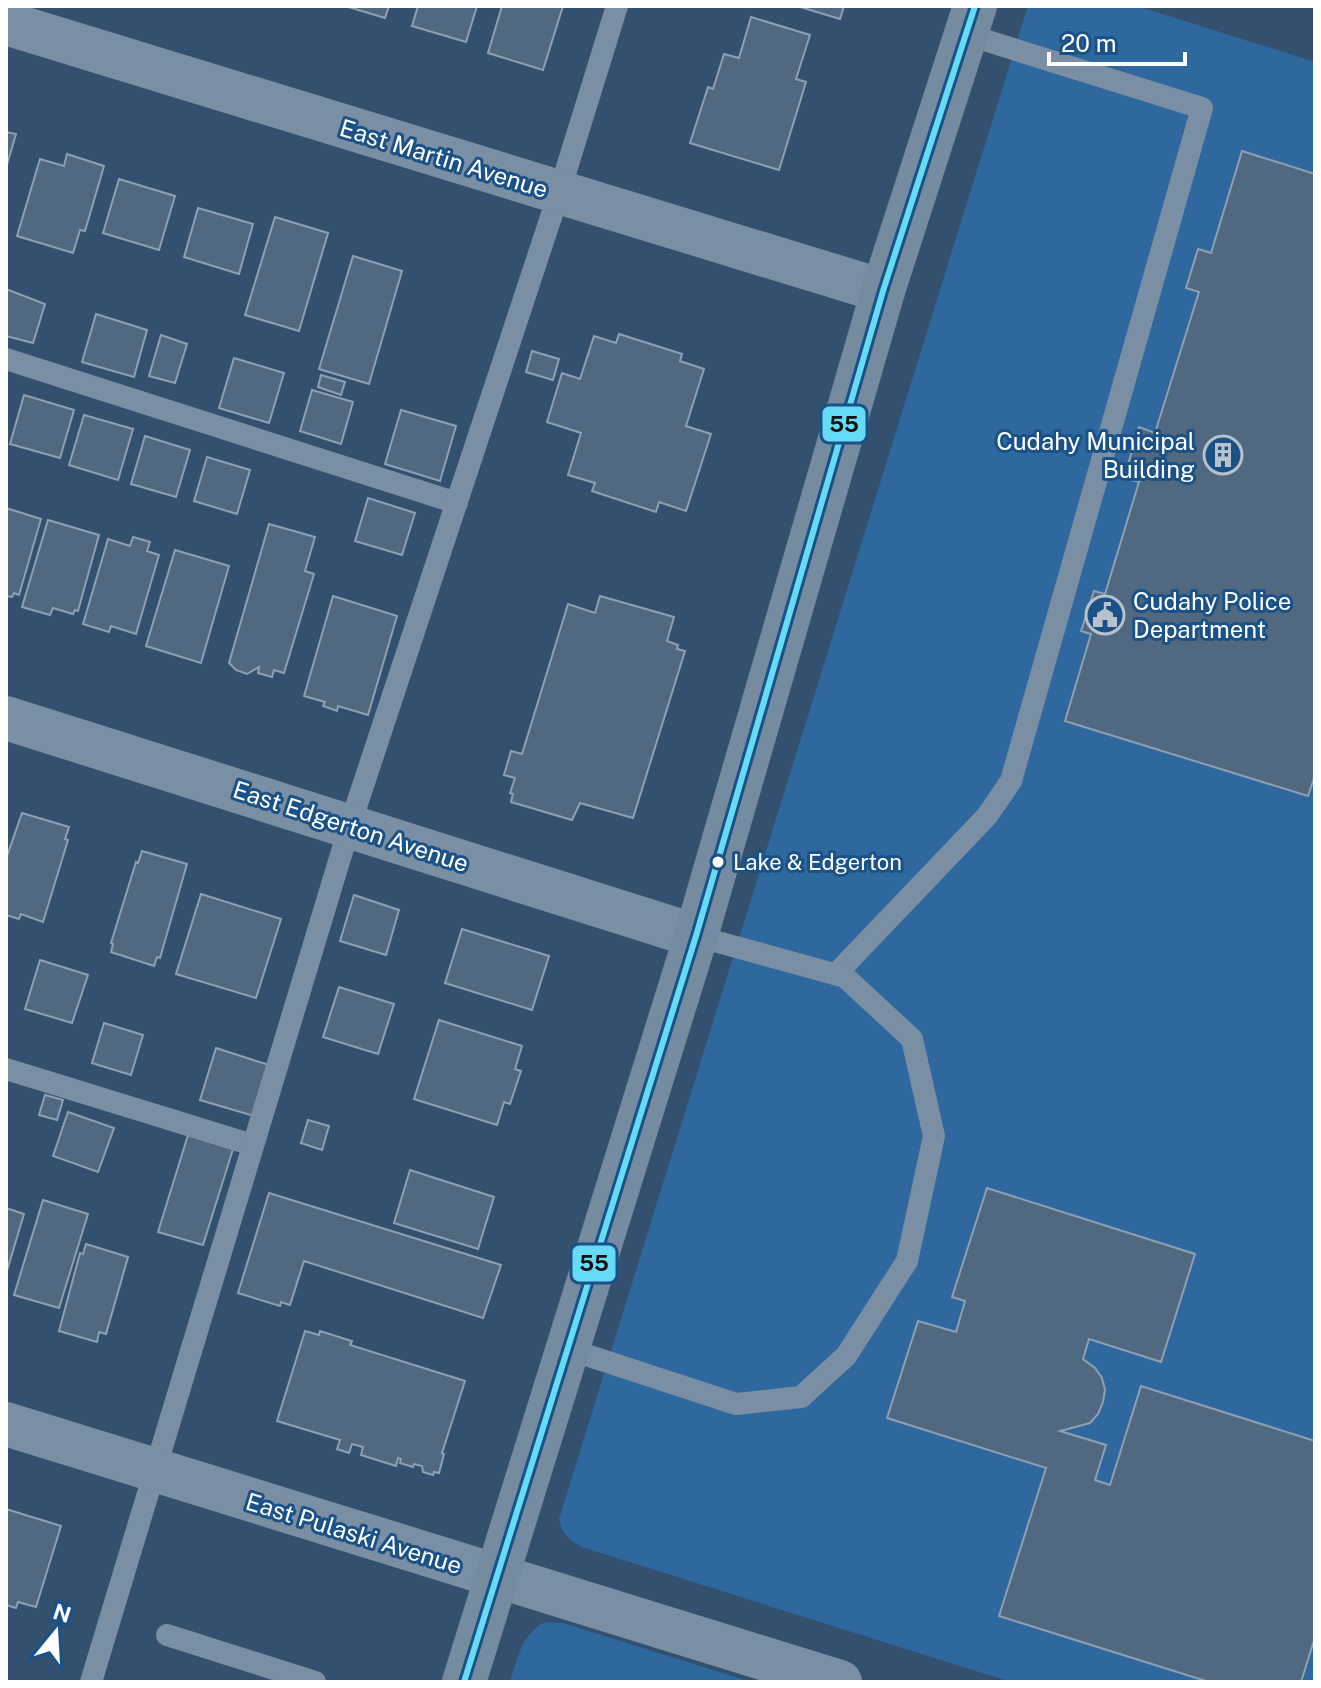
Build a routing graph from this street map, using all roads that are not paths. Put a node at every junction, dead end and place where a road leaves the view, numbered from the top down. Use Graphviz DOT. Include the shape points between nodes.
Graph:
graph roads {
  1 [pos="617,6"];
  2 [pos="970,20"];
  3 [pos="6,23"];
  4 [pos="559,193"];
  5 [pos="883,291"];
  6 [pos="6,359"];
  7 [pos="457,503"];
  8 [pos="6,718"];
  9 [pos="350,825"];
  10 [pos="696,936"];
  11 [pos="836,974"];
  12 [pos="6,1069"];
  13 [pos="253,1145"];
  14 [pos="568,1349"];
  15 [pos="6,1424"];
  16 [pos="156,1471"];
  17 [pos="497,1578"];
  18 [pos="167,1635"];
  19 [pos="91,1682"];
  20 [pos="315,1682"];
  21 [pos="464,1682"];
  22 [pos="840,1682"];
  1 -- 4 [label="lane"];
  2 -- 5 [label="main road"];
  2 -- 11 [label="lane" via="1202,108 1011,781 987,816"];
  3 -- 4 [label="street, East Martin Avenue"];
  4 -- 5 [label="street, East Martin Avenue"];
  4 -- 7 [label="lane"];
  5 -- 10 [label="main road"];
  6 -- 7 [label="lane"];
  7 -- 9 [label="lane"];
  8 -- 9 [label="street, East Edgerton Avenue"];
  9 -- 10 [label="street, East Edgerton Avenue"];
  9 -- 13 [label="lane"];
  10 -- 11 [label="lane"];
  10 -- 14 [label="main road"];
  11 -- 14 [label="lane" via="912,1039 934,1136 907,1261 846,1356 801,1397 736,1404"];
  12 -- 13 [label="lane"];
  13 -- 16 [label="lane"];
  14 -- 17 [label="main road"];
  15 -- 16 [label="street, East Pulaski Avenue"];
  16 -- 17 [label="street, East Pulaski Avenue"];
  16 -- 19 [label="lane"];
  17 -- 21 [label="main road"];
  17 -- 22 [label="street, East Pulaski Avenue"];
  18 -- 20 [label="lane"];
}
